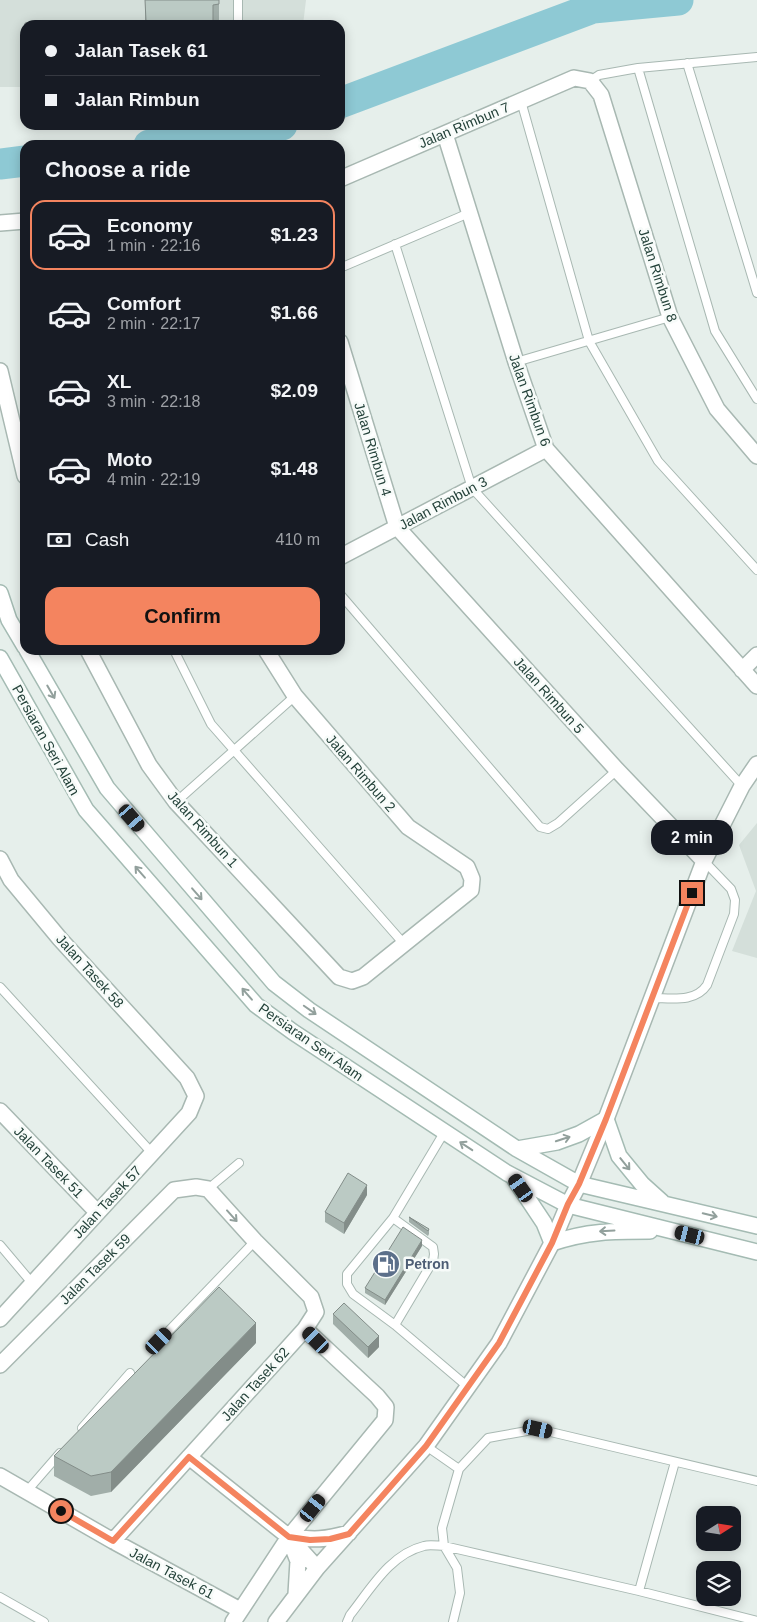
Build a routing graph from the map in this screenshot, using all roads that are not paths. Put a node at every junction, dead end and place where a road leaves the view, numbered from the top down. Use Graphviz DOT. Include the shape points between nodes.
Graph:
graph roads {
  1 [pos="238,0"];
  2 [pos="238,20"];
  3 [pos="757,57"];
  4 [pos="687,63"];
  5 [pos="638,68"];
  6 [pos="590,81"];
  7 [pos="521,101"];
  8 [pos="445,134"];
  9 [pos="345,177"];
  10 [pos="469,212"];
  11 [pos="20,221"];
  12 [pos="0,223"];
  13 [pos="395,244"];
  14 [pos="345,266"];
  15 [pos="757,293"];
  16 [pos="670,317"];
  17 [pos="589,341"];
  18 [pos="345,358"];
  19 [pos="516,362"];
  20 [pos="0,371"];
  21 [pos="757,400"];
  22 [pos="546,449"];
  23 [pos="20,455"];
  24 [pos="757,456"];
  25 [pos="472,488"];
  26 [pos="397,527"];
  27 [pos="345,554"];
  28 [pos="757,570"];
  29 [pos="0,594"];
  30 [pos="345,600"];
  31 [pos="20,638"];
  32 [pos="30,655"];
  33 [pos="91,655"];
  34 [pos="177,655"];
  35 [pos="269,655"];
  36 [pos="757,655"];
  37 [pos="0,658"];
  38 [pos="742,670"];
  39 [pos="757,686"];
  40 [pos="294,696"];
  41 [pos="235,750"];
  42 [pos="757,764"];
  43 [pos="617,770"];
  44 [pos="742,786"];
  45 [pos="176,802"];
  46 [pos="0,859"];
  47 [pos="704,861"];
  48 [pos="404,944"];
  49 [pos="0,988"];
  50 [pos="652,998"];
  51 [pos="187,1078"];
  52 [pos="0,1111"];
  53 [pos="606,1119"];
  54 [pos="445,1132"];
  55 [pos="518,1149"];
  56 [pos="152,1153"];
  57 [pos="239,1163"];
  58 [pos="512,1175"];
  59 [pos="579,1184"];
  60 [pos="202,1188"];
  61 [pos="663,1203"];
  62 [pos="568,1204"];
  63 [pos="97,1212"];
  64 [pos="393,1218"];
  65 [pos="757,1226"];
  66 [pos="673,1231"];
  67 [pos="255,1241"];
  68 [pos="552,1243"];
  69 [pos="0,1245"];
  70 [pos="757,1252"];
  71 [pos="32,1283"];
  72 [pos="0,1319"];
  73 [pos="395,1325"];
  74 [pos="305,1328"];
  75 [pos="159,1341"];
  76 [pos="0,1365"];
  77 [pos="130,1372"];
  78 [pos="468,1387"];
  79 [pos="78,1432"];
  80 [pos="426,1446"];
  81 [pos="65,1447"];
  82 [pos="189,1457"];
  83 [pos="675,1462"];
  84 [pos="459,1469"];
  85 [pos="0,1476"];
  86 [pos="757,1481"];
  87 [pos="26,1491"];
  88 [pos="349,1534"];
  89 [pos="289,1537"];
  90 [pos="113,1541"];
  91 [pos="444,1546"];
  92 [pos="317,1568"];
  93 [pos="639,1591"];
  94 [pos="296,1595"];
  95 [pos="0,1597"];
  96 [pos="236,1616"];
  97 [pos="757,1621"];
  98 [pos="44,1622"];
  99 [pos="276,1622"];
  100 [pos="347,1622"];
  101 [pos="453,1622"];
  1 -- 2 [label="lane"];
  3 -- 4 [label="lane"];
  4 -- 5 [label="lane"];
  4 -- 15 [label="lane"];
  5 -- 6 [label="lane" via="599,75"];
  5 -- 21 [label="lane" via="715,331"];
  6 -- 7 [label="street, Jalan Rimbun 7" via="574,78"];
  6 -- 16 [label="street, Jalan Rimbun 8" via="601,95"];
  7 -- 8 [label="street, Jalan Rimbun 7"];
  7 -- 17 [label="lane"];
  8 -- 9 [label="street, Jalan Rimbun 7"];
  8 -- 10 [label="street, Jalan Rimbun 6"];
  10 -- 13 [label="lane"];
  10 -- 19 [label="street, Jalan Rimbun 6"];
  11 -- 12 [label="street"];
  13 -- 14 [label="lane"];
  13 -- 25 [label="lane"];
  16 -- 17 [label="lane"];
  16 -- 24 [label="street, Jalan Rimbun 8" via="717,409"];
  17 -- 19 [label="lane"];
  17 -- 28 [label="lane" via="658,460"];
  18 -- 26 [label="street, Jalan Rimbun 4"];
  19 -- 22 [label="street, Jalan Rimbun 6"];
  20 -- 23 [label="street"];
  22 -- 25 [label="street, Jalan Rimbun 3"];
  22 -- 38 [label="street, Jalan Rimbun 6"];
  25 -- 26 [label="street, Jalan Rimbun 3"];
  25 -- 44 [label="lane"];
  26 -- 27 [label="street, Jalan Rimbun 3"];
  26 -- 43 [label="street, Jalan Rimbun 5"];
  29 -- 31 [label="street, Persiaran Seri Alam"];
  30 -- 43 [label="lane" via="540,827 548,829 558,823"];
  32 -- 55 [label="street, Persiaran Seri Alam, one-way" via="107,788 274,983 308,1010"];
  33 -- 45 [label="street, Jalan Rimbun 1" via="149,765"];
  34 -- 41 [label="lane" via="212,724"];
  35 -- 40 [label="street, Jalan Rimbun 2"];
  36 -- 38 [label="street"];
  54 -- 37 [label="street, Persiaran Seri Alam, one-way" via="256,1005 86,810"];
  38 -- 39 [label="street, Jalan Rimbun 6"];
  40 -- 41 [label="lane"];
  40 -- 48 [label="street, Jalan Rimbun 2" via="408,827 466,867 472,879 471,890"];
  41 -- 45 [label="lane"];
  41 -- 48 [label="lane"];
  42 -- 44 [label="street"];
  43 -- 47 [label="street, Jalan Rimbun 5"];
  44 -- 47 [label="street"];
  45 -- 48 [label="street, Jalan Rimbun 1" via="340,977 352,981 363,977"];
  46 -- 51 [label="street, Jalan Tasek 58" via="11,880 60,939"];
  47 -- 50 [label="street"];
  47 -- 50 [label="lane" via="731,890 735,900 734,914 702,993 692,997"];
  49 -- 56 [label="lane"];
  50 -- 53 [label="street"];
  51 -- 56 [label="street, Jalan Tasek 57" via="196,1096 189,1113"];
  52 -- 63 [label="street, Jalan Tasek 51"];
  55 -- 53 [label="street, one-way" via="557,1142"];
  53 -- 59 [label="street"];
  53 -- 61 [label="street, one-way" via="619,1156"];
  58 -- 54 [label="street, Persiaran Seri Alam, one-way"];
  54 -- 64 [label="lane"];
  55 -- 59 [label="street, Persiaran Seri Alam"];
  56 -- 63 [label="street, Jalan Tasek 57"];
  57 -- 60 [label="lane"];
  58 -- 62 [label="street, Persiaran Seri Alam"];
  58 -- 68 [label="street" via="540,1216"];
  59 -- 61 [label="street, Persiaran Seri Alam"];
  59 -- 62 [label="street"];
  60 -- 67 [label="street, Jalan Tasek 62, one-way"];
  60 -- 76 [label="street, Jalan Tasek 59" via="174,1190"];
  61 -- 65 [label="street, Persiaran Seri Alam, one-way"];
  62 -- 66 [label="street, Persiaran Seri Alam"];
  62 -- 68 [label="street"];
  63 -- 71 [label="street, Jalan Tasek 57"];
  64 -- 73 [label="lane" via="433,1247 434,1254"];
  64 -- 73 [label="lane" via="347,1274 347,1284 353,1294"];
  66 -- 68 [label="street, one-way" via="606,1231"];
  66 -- 70 [label="street, Persiaran Seri Alam"];
  67 -- 74 [label="street, Jalan Tasek 62" via="311,1297 316,1312"];
  67 -- 75 [label="lane"];
  68 -- 78 [label="street" via="499,1343"];
  69 -- 71 [label="lane"];
  71 -- 72 [label="street, Jalan Tasek 57"];
  73 -- 78 [label="lane"];
  74 -- 82 [label="street, Jalan Tasek 62"];
  74 -- 89 [label="street" via="386,1407 385,1420"];
  77 -- 79 [label="lane"];
  78 -- 80 [label="street"];
  80 -- 84 [label="lane"];
  80 -- 88 [label="street"];
  81 -- 87 [label="lane"];
  82 -- 89 [label="street"];
  82 -- 90 [label="street, Jalan Tasek 62"];
  83 -- 84 [label="lane" via="538,1429 488,1438"];
  83 -- 86 [label="lane"];
  83 -- 93 [label="lane"];
  84 -- 91 [label="lane" via="442,1528"];
  85 -- 87 [label="street, Jalan Tasek 61"];
  87 -- 90 [label="street, Jalan Tasek 61"];
  88 -- 89 [label="street" via="310,1540"];
  88 -- 92 [label="street"];
  89 -- 92 [label="street"];
  89 -- 94 [label="street" via="298,1561"];
  89 -- 96 [label="street"];
  90 -- 96 [label="street, Jalan Tasek 61"];
  91 -- 93 [label="lane"];
  91 -- 100 [label="lane" via="425,1545 392,1563"];
  91 -- 101 [label="lane" via="457,1568 460,1593"];
  92 -- 94 [label="street"];
  93 -- 97 [label="lane"];
  94 -- 99 [label="street"];
  95 -- 98 [label="lane"];
}
